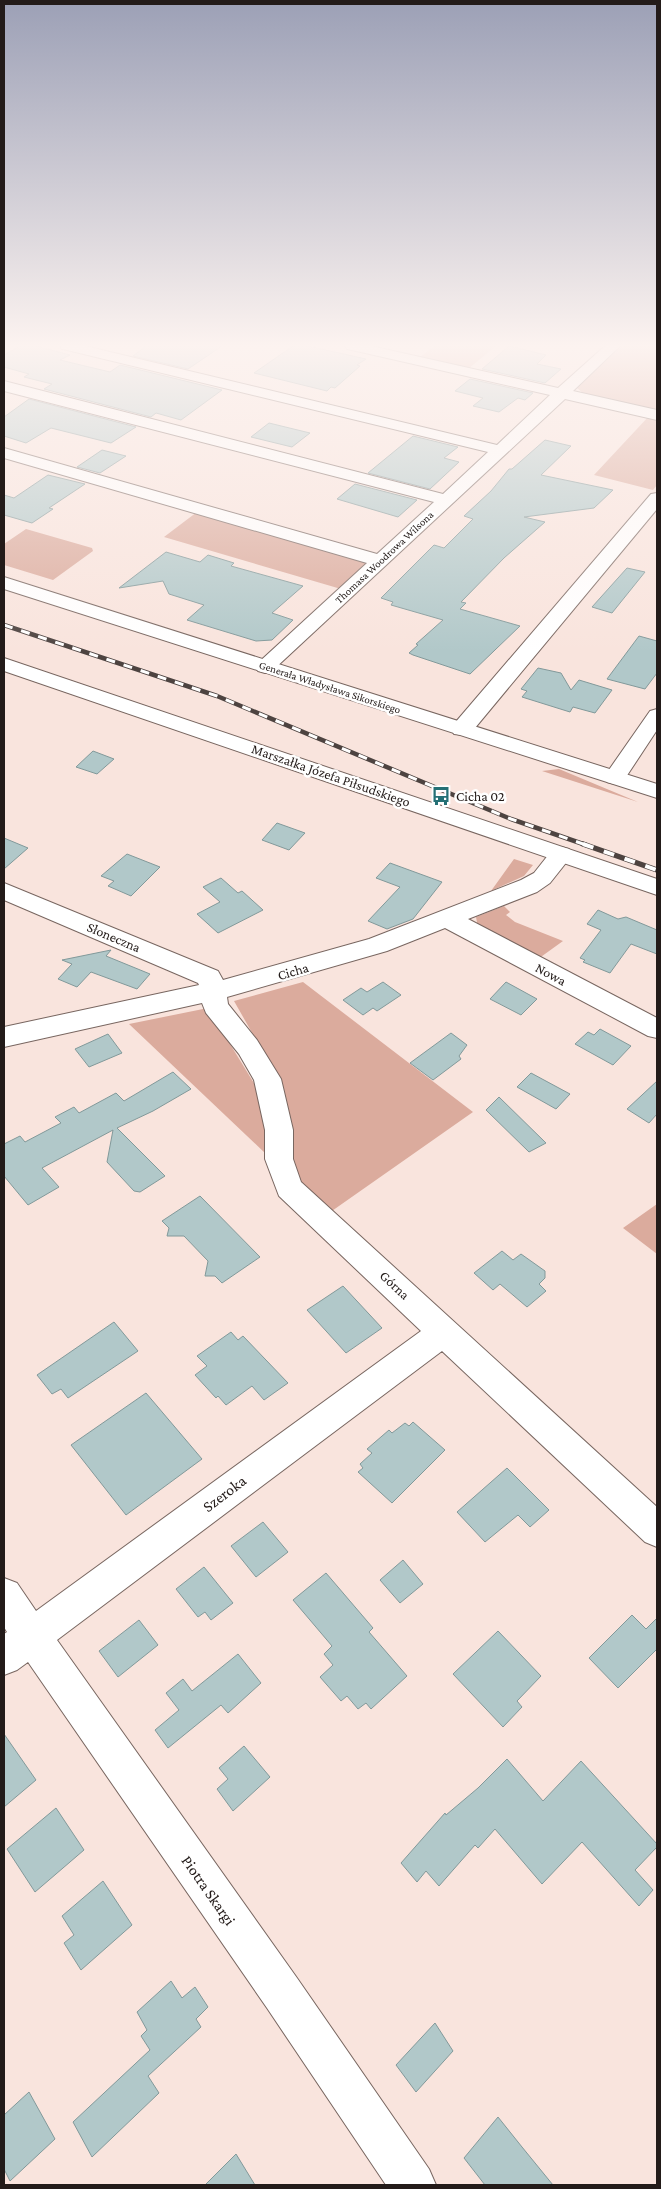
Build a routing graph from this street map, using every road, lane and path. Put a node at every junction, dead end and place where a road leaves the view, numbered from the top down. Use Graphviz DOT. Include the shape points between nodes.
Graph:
graph roads {
  1 [pos="245,448"];
  2 [pos="491,448"];
  3 [pos="499,450"];
  4 [pos="4,453"];
  5 [pos="657,498"];
  6 [pos="446,500"];
  7 [pos="380,561"];
  8 [pos="4,582"];
  9 [pos="4,664"];
  10 [pos="265,667"];
  11 [pos="657,715"];
  12 [pos="462,729"];
  13 [pos="615,777"];
  14 [pos="657,791"];
  15 [pos="560,854"];
  16 [pos="657,887"];
  17 [pos="4,891"];
  18 [pos="446,918"];
  19 [pos="213,992"];
  20 [pos="657,1029"];
  21 [pos="4,1037"];
  22 [pos="445,1331"];
  23 [pos="657,1530"];
  24 [pos="4,1596"];
  25 [pos="18,1647"];
  26 [pos="413,2185"];
  1 -- 6 [label="street"];
  2 -- 3 [label="street"];
  3 -- 6 [label="street, Thomasa Woodrowa Wilsona"];
  4 -- 7 [label="street"];
  5 -- 12 [label="street"];
  6 -- 7 [label="street, Thomasa Woodrowa Wilsona"];
  7 -- 10 [label="street, Thomasa Woodrowa Wilsona"];
  8 -- 10 [label="street, Generała Władysława Sikorskiego"];
  9 -- 15 [label="street, Marszałka Józefa Piłsudskiego"];
  10 -- 12 [label="street, Generała Władysława Sikorskiego"];
  11 -- 13 [label="street"];
  12 -- 13 [label="street, Generała Władysława Sikorskiego"];
  13 -- 14 [label="street, Generała Władysława Sikorskiego"];
  15 -- 16 [label="street, Marszałka Józefa Piłsudskiego"];
  15 -- 18 [label="street, Cicha" via="542,878 529,886"];
  17 -- 19 [label="street, Słoneczna" via="206,974 212,982"];
  18 -- 19 [label="street, Cicha" via="343,956"];
  18 -- 20 [label="street, Nowa"];
  19 -- 21 [label="street, Cicha"];
  19 -- 22 [label="street, Górna" via="216,1006 248,1047 267,1079 279,1130 279,1159 289,1188"];
  22 -- 23 [label="street, Górna"];
  22 -- 25 [label="street, Szeroka"];
  24 -- 25 [label="street, Piotra Skargi"];
  25 -- 26 [label="street, Piotra Skargi" via="282,1993"];
}
